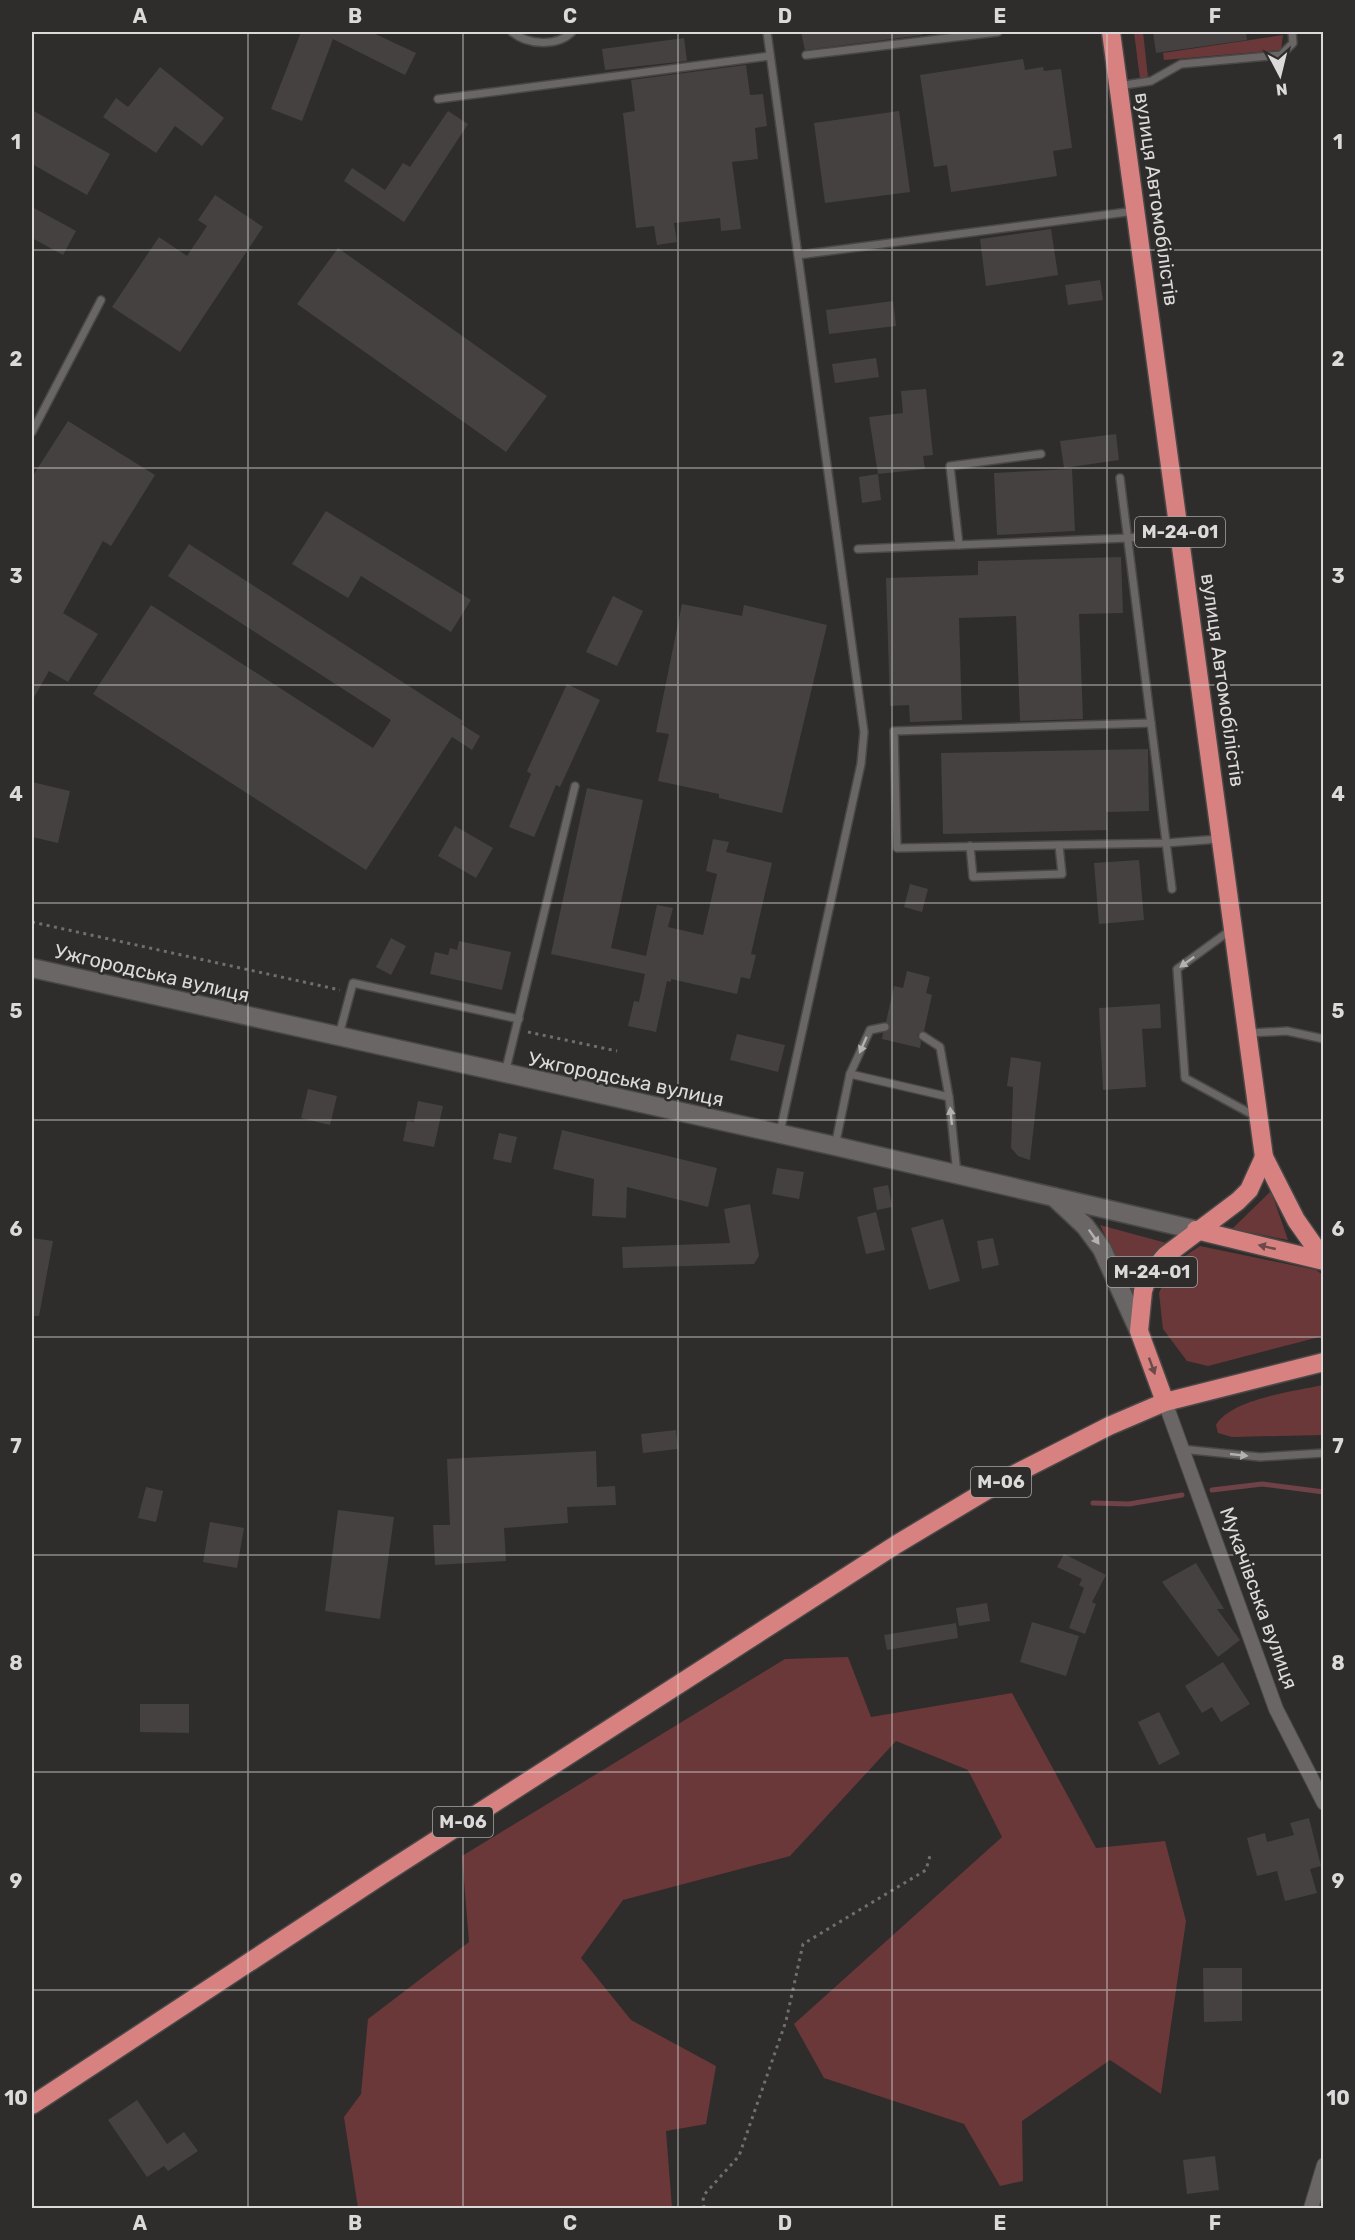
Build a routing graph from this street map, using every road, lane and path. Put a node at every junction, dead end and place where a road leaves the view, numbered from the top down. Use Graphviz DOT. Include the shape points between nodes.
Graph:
graph roads {
  1 [pos="512,32"];
  2 [pos="572,32"];
  3 [pos="767,32"];
  4 [pos="998,32"];
  5 [pos="1111,32"];
  6 [pos="1292,32"];
  7 [pos="806,55"];
  8 [pos="770,56"];
  9 [pos="1118,86"];
  10 [pos="438,99"];
  11 [pos="1136,211"];
  12 [pos="798,255"];
  13 [pos="101,300"];
  14 [pos="32,432"];
  15 [pos="1041,454"];
  16 [pos="1120,478"];
  17 [pos="1180,532"];
  18 [pos="1128,538"];
  19 [pos="959,545"];
  20 [pos="858,549"];
  21 [pos="1151,723"];
  22 [pos="575,786"];
  23 [pos="1222,839"];
  24 [pos="1166,843"];
  25 [pos="1059,845"];
  26 [pos="970,846"];
  27 [pos="1172,889"];
  28 [pos="32,922"];
  29 [pos="1234,927"];
  30 [pos="32,968"];
  31 [pos="349,992"];
  32 [pos="519,1019"];
  33 [pos="885,1027"];
  34 [pos="516,1030"];
  35 [pos="1248,1033"];
  36 [pos="923,1036"];
  37 [pos="338,1037"];
  38 [pos="1323,1039"];
  39 [pos="616,1051"];
  40 [pos="850,1074"];
  41 [pos="505,1075"];
  42 [pos="950,1096"];
  43 [pos="1259,1118"];
  44 [pos="779,1135"];
  45 [pos="835,1146"];
  46 [pos="1264,1157"];
  47 [pos="957,1174"];
  48 [pos="1053,1196"];
  49 [pos="1196,1230"];
  50 [pos="1323,1260"];
  51 [pos="1139,1331"];
  52 [pos="1323,1362"];
  53 [pos="1165,1402"];
  54 [pos="1181,1449"];
  55 [pos="1323,1453"];
  56 [pos="1323,1803"];
  57 [pos="931,1851"];
  58 [pos="32,2105"];
  59 [pos="1323,2165"];
  60 [pos="704,2208"];
  61 [pos="1311,2208"];
  1 -- 2 [label="lane" via="540,43"];
  3 -- 8 [label="lane"];
  4 -- 7 [label="lane"];
  5 -- 9 [label="highway, вулиця Автомобілістів / М-24-01"];
  6 -- 9 [label="lane" via="1293,43 1281,55 1181,64 1151,81"];
  8 -- 10 [label="lane"];
  8 -- 12 [label="lane"];
  9 -- 11 [label="highway, вулиця Автомобілістів / М-24-01"];
  11 -- 12 [label="lane"];
  11 -- 17 [label="highway, вулиця Автомобілістів / М-24-01"];
  12 -- 44 [label="lane" via="864,732 861,764"];
  13 -- 14 [label="lane"];
  15 -- 19 [label="lane" via="950,466"];
  16 -- 18 [label="lane"];
  17 -- 18 [label="lane"];
  17 -- 23 [label="highway, вулиця Автомобілістів / М-24-01"];
  18 -- 19 [label="lane"];
  18 -- 21 [label="lane"];
  19 -- 20 [label="lane"];
  21 -- 24 [label="lane"];
  21 -- 26 [label="lane" via="894,731 897,848"];
  22 -- 32 [label="lane"];
  23 -- 24 [label="lane"];
  23 -- 29 [label="highway, вулиця Автомобілістів / М-24-01"];
  24 -- 25 [label="lane"];
  24 -- 27 [label="lane"];
  25 -- 26 [label="lane"];
  25 -- 26 [label="lane" via="1062,874 973,877"];
  28 -- 31 [label="path"];
  29 -- 35 [label="highway, вулиця Автомобілістів / М-24-01"];
  29 -- 43 [label="lane, one-way" via="1177,969 1185,1078"];
  30 -- 37 [label="main road, Ужгородська вулиця"];
  31 -- 32 [label="lane" via="353,983 359,982"];
  31 -- 37 [label="lane"];
  32 -- 34 [label="lane"];
  33 -- 40 [label="lane, one-way" via="870,1030"];
  34 -- 39 [label="path"];
  34 -- 41 [label="lane"];
  35 -- 38 [label="lane" via="1287,1031"];
  35 -- 43 [label="highway, вулиця Автомобілістів / М-24-01"];
  36 -- 42 [label="lane" via="940,1047"];
  37 -- 41 [label="main road, Ужгородська вулиця"];
  40 -- 42 [label="lane"];
  40 -- 45 [label="lane"];
  41 -- 44 [label="main road, Ужгородська вулиця"];
  47 -- 42 [label="lane, one-way"];
  43 -- 46 [label="highway, вулиця Автомобілістів / М-24-01"];
  44 -- 45 [label="main road, Ужгородська вулиця"];
  45 -- 47 [label="main road, Ужгородська вулиця"];
  46 -- 49 [label="highway, М-24-01" via="1249,1190 1238,1202"];
  46 -- 50 [label="highway, вулиця Автомобілістів / М-24-01" via="1296,1220"];
  47 -- 48 [label="main road, Ужгородська вулиця"];
  48 -- 49 [label="main road"];
  48 -- 51 [label="main road, one-way" via="1085,1226 1102,1249"];
  50 -- 49 [label="highway, one-way"];
  49 -- 51 [label="highway, М-24-01" via="1148,1276"];
  51 -- 53 [label="highway, М-24-01, one-way"];
  52 -- 53 [label="highway, М-06"];
  53 -- 54 [label="street, Мукачівська вулиця"];
  53 -- 58 [label="highway, М-06" via="1010,1477 897,1544"];
  54 -- 55 [label="lane, one-way" via="1260,1457"];
  54 -- 56 [label="street, Мукачівська вулиця" via="1276,1709"];
  57 -- 60 [label="path" via="926,1870 803,1944 786,2021 739,2156 703,2196"];
  59 -- 61 [label="street"];
}
